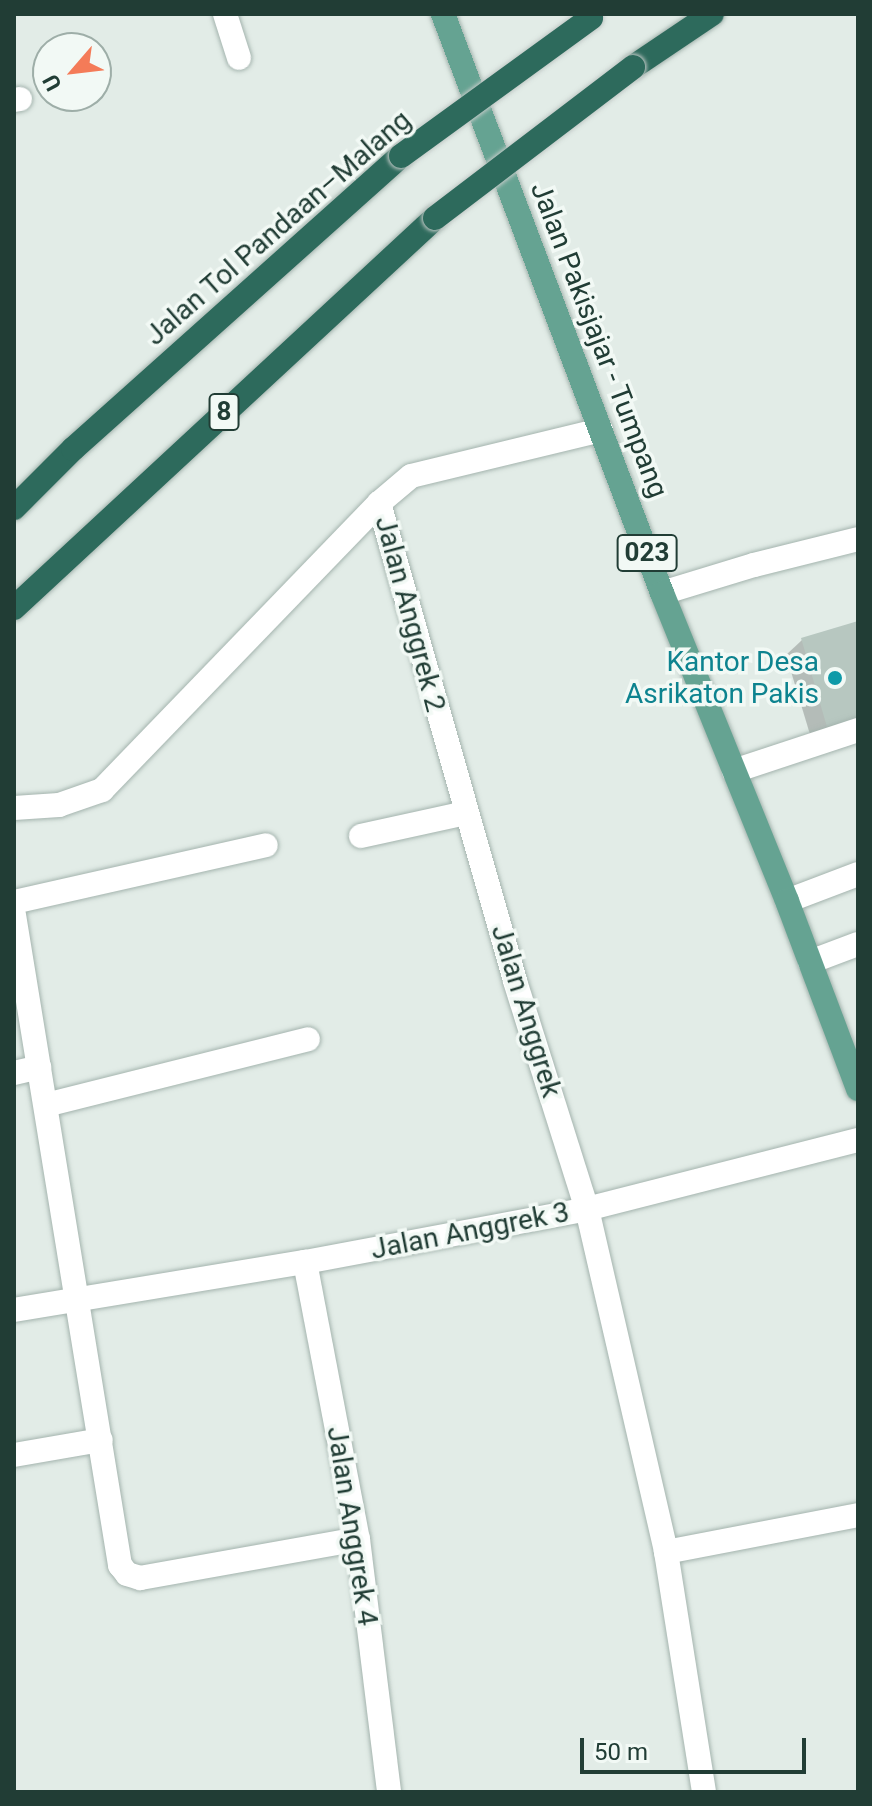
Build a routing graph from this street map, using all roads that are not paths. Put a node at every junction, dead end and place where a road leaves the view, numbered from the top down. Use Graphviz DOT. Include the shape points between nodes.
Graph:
graph roads {
  1 [pos="225,14"];
  2 [pos="443,14"];
  3 [pos="712,14"];
  4 [pos="594,16"];
  5 [pos="239,58"];
  6 [pos="601,430"];
  7 [pos="379,503"];
  8 [pos="14,508"];
  9 [pos="858,539"];
  10 [pos="662,593"];
  11 [pos="14,608"];
  12 [pos="858,730"];
  13 [pos="734,771"];
  14 [pos="14,808"];
  15 [pos="466,813"];
  16 [pos="361,836"];
  17 [pos="266,845"];
  18 [pos="858,874"];
  19 [pos="787,901"];
  20 [pos="14,902"];
  21 [pos="14,915"];
  22 [pos="858,944"];
  23 [pos="810,962"];
  24 [pos="308,1039"];
  25 [pos="39,1067"];
  26 [pos="14,1073"];
  27 [pos="858,1089"];
  28 [pos="46,1105"];
  29 [pos="858,1140"];
  30 [pos="587,1209"];
  31 [pos="305,1262"];
  32 [pos="78,1297"];
  33 [pos="14,1310"];
  34 [pos="101,1440"];
  35 [pos="14,1455"];
  36 [pos="858,1515"];
  37 [pos="358,1539"];
  38 [pos="666,1552"];
  39 [pos="389,1792"];
  40 [pos="704,1792"];
  1 -- 5 [label="street"];
  2 -- 6 [label="main road, Jalan Pakisjajar - Tumpang / 023"];
  3 -- 11 [label="highway, 8, bridge" via="633,67 435,218"];
  4 -- 8 [label="highway, Jalan Tol Pandaan–Malang, bridge" via="401,156"];
  6 -- 7 [label="street, Jalan Anggrek 2" via="411,476"];
  6 -- 10 [label="main road, Jalan Pakisjajar - Tumpang / 023"];
  7 -- 14 [label="street" via="102,790 59,805"];
  7 -- 15 [label="street, Jalan Anggrek 2"];
  9 -- 10 [label="street"];
  10 -- 13 [label="main road, Jalan Pakisjajar - Tumpang / 023"];
  12 -- 13 [label="street"];
  13 -- 19 [label="main road, Jalan Pakisjajar - Tumpang / 023"];
  15 -- 16 [label="street"];
  15 -- 30 [label="street, Jalan Anggrek"];
  17 -- 20 [label="street"];
  18 -- 19 [label="street"];
  19 -- 23 [label="main road, Jalan Pakisjajar - Tumpang / 023"];
  21 -- 25 [label="street"];
  22 -- 23 [label="street"];
  23 -- 27 [label="main road, Jalan Pakisjajar - Tumpang / 023"];
  24 -- 28 [label="street"];
  25 -- 26 [label="street"];
  25 -- 28 [label="street"];
  28 -- 32 [label="street"];
  29 -- 30 [label="street, Jalan Anggrek 3"];
  30 -- 31 [label="street, Jalan Anggrek 3"];
  30 -- 38 [label="street, Jalan Anggrek"];
  31 -- 32 [label="street, Jalan Anggrek 3"];
  31 -- 37 [label="street, Jalan Anggrek 4"];
  32 -- 33 [label="street, Jalan Anggrek 3"];
  32 -- 34 [label="street"];
  34 -- 35 [label="street"];
  34 -- 37 [label="street" via="120,1565 127,1574 140,1578"];
  36 -- 38 [label="street"];
  37 -- 39 [label="street, Jalan Anggrek 4"];
  38 -- 40 [label="street, Jalan Anggrek"];
}
